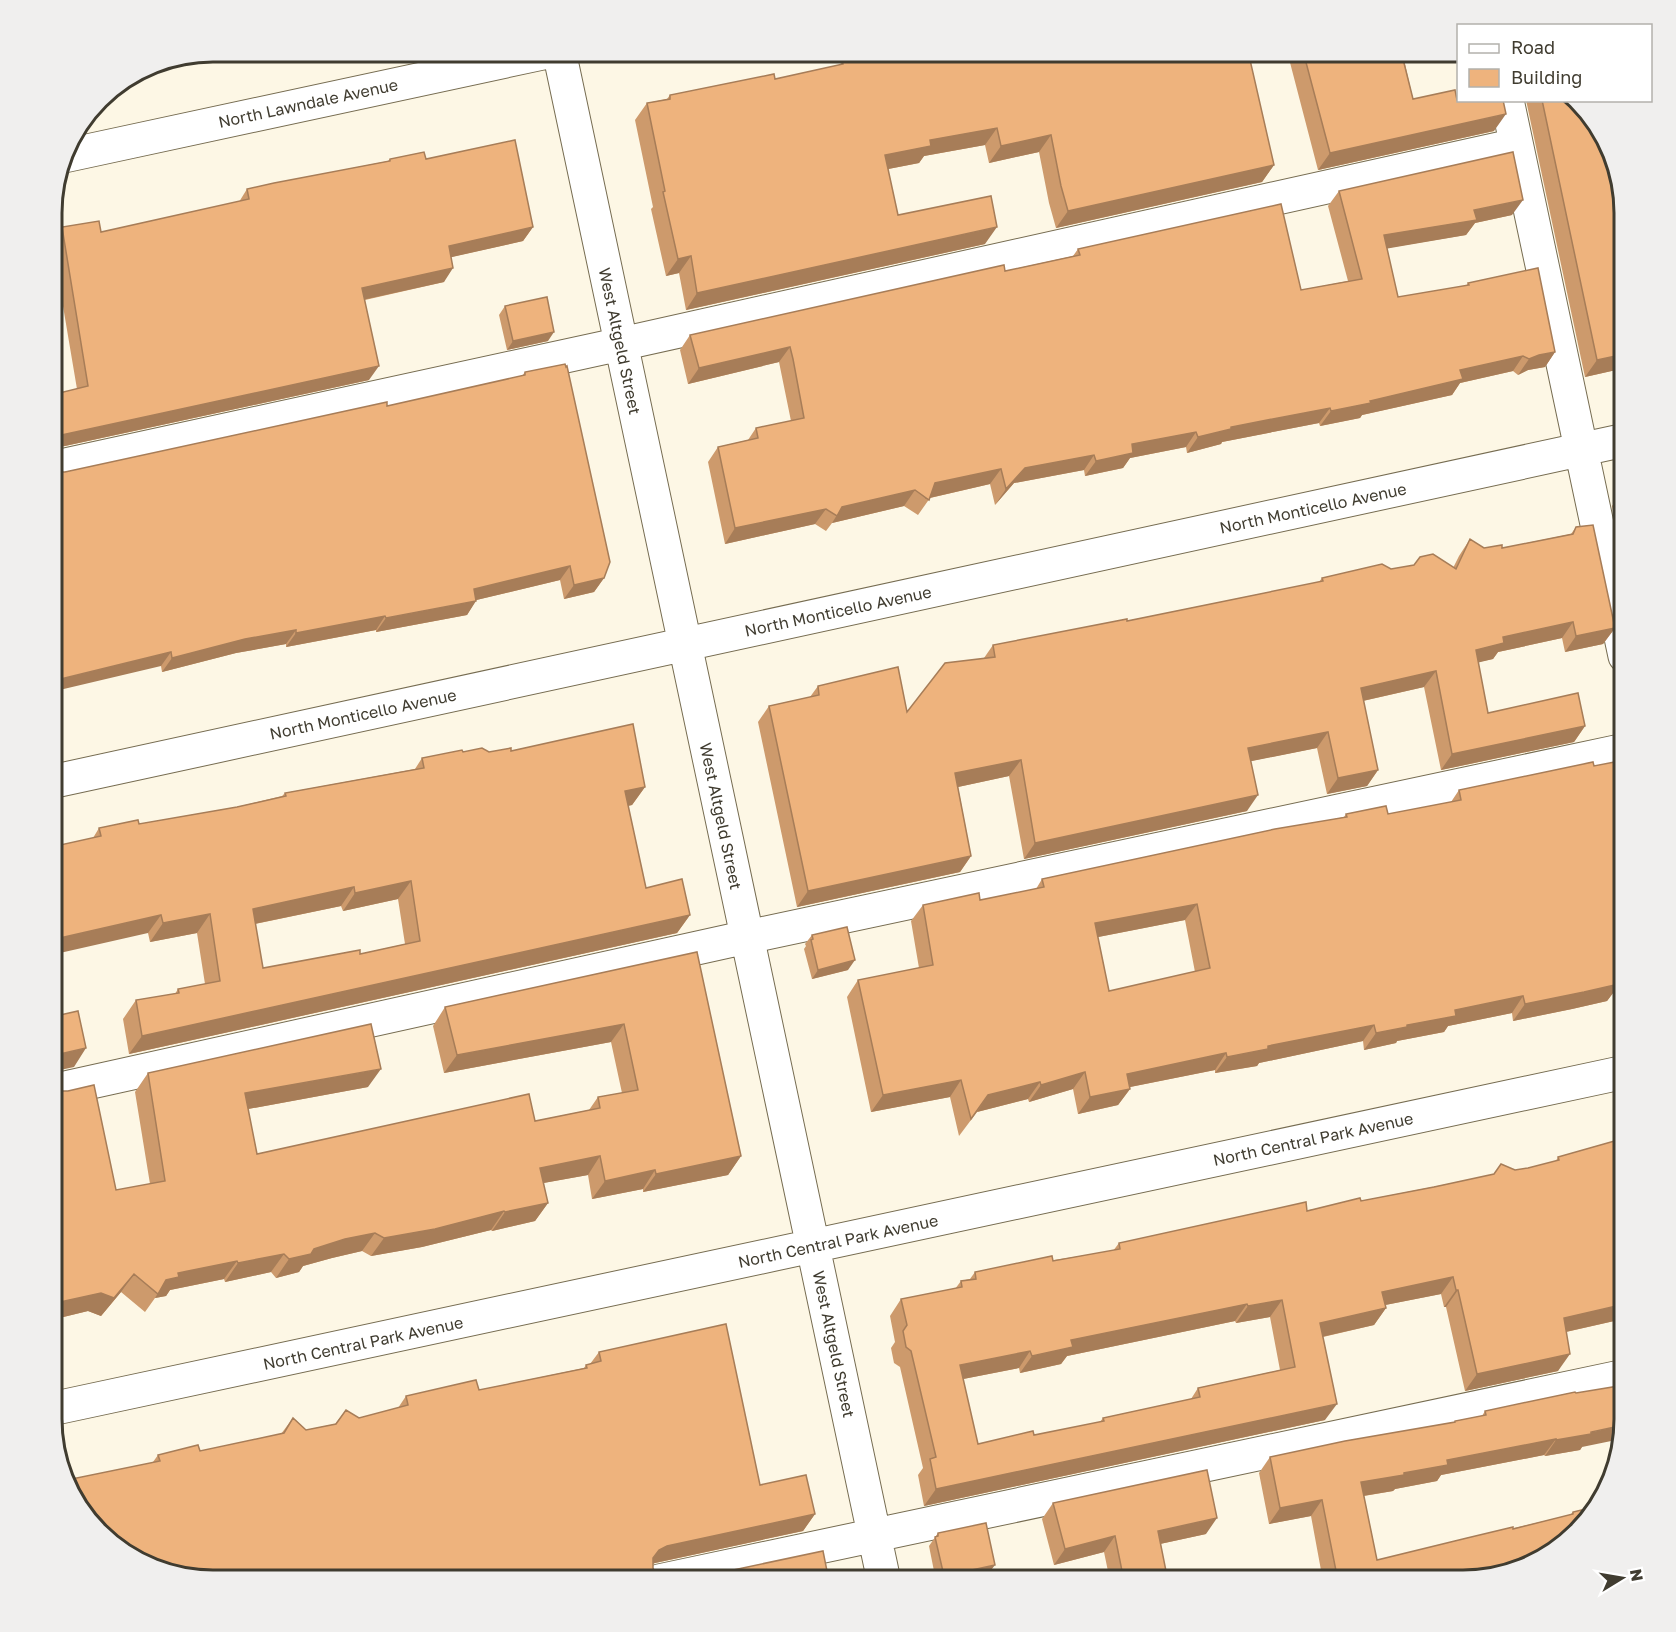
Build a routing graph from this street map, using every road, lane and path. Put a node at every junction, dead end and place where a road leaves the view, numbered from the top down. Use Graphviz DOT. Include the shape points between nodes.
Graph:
graph roads {
  1 [pos="501,62"];
  2 [pos="561,62"];
  3 [pos="1507,102"];
  4 [pos="1516,145"];
  5 [pos="74,154"];
  6 [pos="621,345"];
  7 [pos="1614,442"];
  8 [pos="1581,450"];
  9 [pos="62,466"];
  10 [pos="1614,604"];
  11 [pos="685,644"];
  12 [pos="1614,752"];
  13 [pos="62,780"];
  14 [pos="747,937"];
  15 [pos="1614,1074"];
  16 [pos="62,1089"];
  17 [pos="813,1246"];
  18 [pos="1614,1378"];
  19 [pos="62,1407"];
  20 [pos="874,1535"];
  21 [pos="710,1570"];
  22 [pos="882,1570"];
  1 -- 5 [label="street, North Lawndale Avenue"];
  2 -- 6 [label="street, West Altgeld Street"];
  3 -- 4 [label="street"];
  4 -- 6 [label="street"];
  4 -- 8 [label="street"];
  6 -- 9 [label="street"];
  6 -- 11 [label="street, West Altgeld Street"];
  7 -- 8 [label="street, North Monticello Avenue"];
  8 -- 10 [label="street"];
  8 -- 11 [label="street, North Monticello Avenue"];
  11 -- 13 [label="street, North Monticello Avenue"];
  11 -- 14 [label="street, West Altgeld Street"];
  12 -- 14 [label="street"];
  14 -- 16 [label="street"];
  14 -- 17 [label="street, West Altgeld Street"];
  15 -- 17 [label="street, North Central Park Avenue"];
  17 -- 19 [label="street, North Central Park Avenue"];
  17 -- 20 [label="street, West Altgeld Street"];
  18 -- 20 [label="street"];
  20 -- 21 [label="street"];
  20 -- 22 [label="street, West Altgeld Street"];
}
